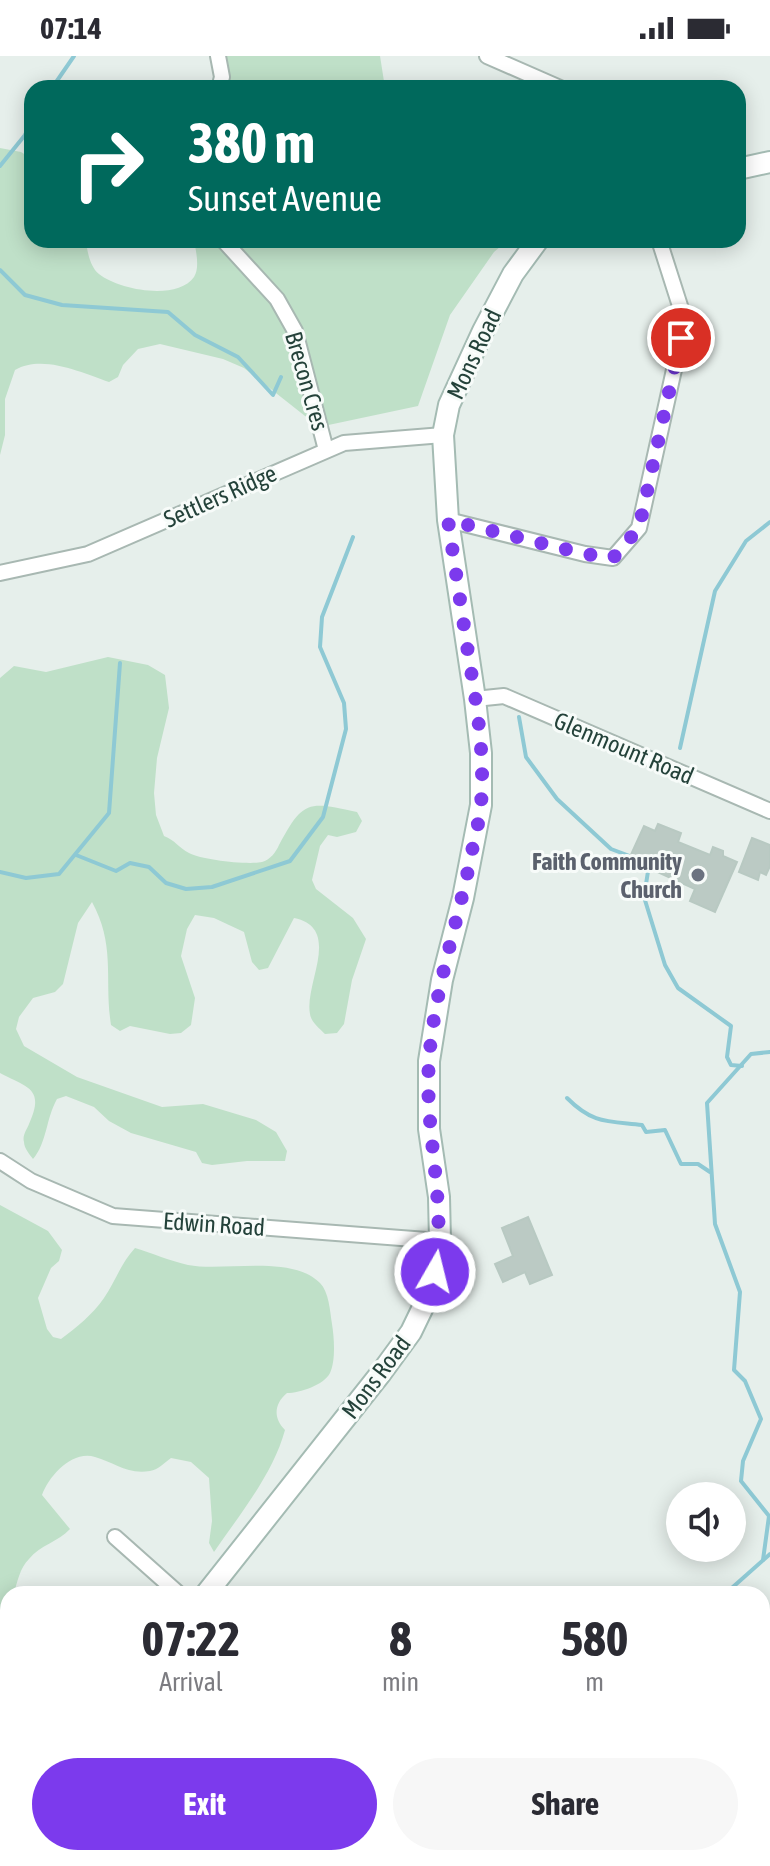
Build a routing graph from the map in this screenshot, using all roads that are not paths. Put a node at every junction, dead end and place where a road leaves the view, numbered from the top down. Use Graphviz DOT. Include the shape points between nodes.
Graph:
graph roads {
  1 [pos="218,56"];
  2 [pos="487,56"];
  3 [pos="221,80"];
  4 [pos="542,80"];
  5 [pos="770,162"];
  6 [pos="746,167"];
  7 [pos="230,248"];
  8 [pos="532,248"];
  9 [pos="662,248"];
  10 [pos="443,435"];
  11 [pos="326,450"];
  12 [pos="448,520"];
  13 [pos="0,573"];
  14 [pos="475,699"];
  15 [pos="770,811"];
  16 [pos="0,1161"];
  17 [pos="440,1241"];
  18 [pos="115,1537"];
  19 [pos="170,1586"];
  20 [pos="212,1586"];
  1 -- 3 [label="street"];
  2 -- 4 [label="street"];
  5 -- 6 [label="main road"];
  7 -- 11 [label="street, Brecon Cres" via="277,299 295,331"];
  8 -- 10 [label="main road, Mons Road" via="483,331 449,405"];
  9 -- 12 [label="street" via="681,309 681,338 639,528 613,558"];
  10 -- 11 [label="street, Settlers Ridge" via="344,443"];
  10 -- 12 [label="main road, Mons Road"];
  11 -- 13 [label="street, Settlers Ridge" via="88,554"];
  12 -- 14 [label="main road, Mons Road"];
  14 -- 15 [label="street, Glenmount Road" via="504,696"];
  14 -- 17 [label="main road, Mons Road" via="481,805 429,1061 429,1129"];
  16 -- 17 [label="street, Edwin Road" via="31,1181 113,1216"];
  17 -- 20 [label="main road, Mons Road" via="435,1272 411,1332"];
  18 -- 19 [label="street"];
}
